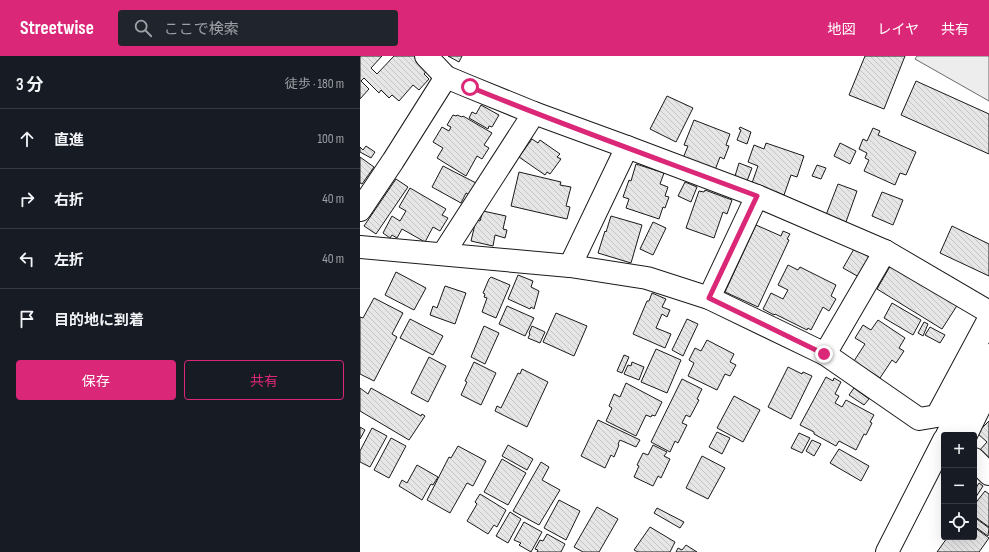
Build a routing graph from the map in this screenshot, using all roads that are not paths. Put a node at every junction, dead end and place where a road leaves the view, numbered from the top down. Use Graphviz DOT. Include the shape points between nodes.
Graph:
graph roads {
  1 [pos="426,56"];
  2 [pos="446,77"];
  3 [pos="534,113"];
  4 [pos="627,147"];
  5 [pos="757,196"];
  6 [pos="360,210"];
  7 [pos="360,247"];
  8 [pos="885,251"];
  9 [pos="443,254"];
  10 [pos="570,266"];
  11 [pos="709,298"];
  12 [pos="989,312"];
  13 [pos="989,319"];
  14 [pos="824,354"];
  15 [pos="989,355"];
  16 [pos="989,388"];
  17 [pos="949,432"];
  18 [pos="967,432"];
  19 [pos="941,446"];
  20 [pos="977,462"];
  21 [pos="989,474"];
  22 [pos="887,552"];
  1 -- 2 [label="street"];
  2 -- 3 [label="street"];
  2 -- 6 [label="street"];
  3 -- 4 [label="street"];
  3 -- 9 [label="street"];
  4 -- 5 [label="street"];
  4 -- 10 [label="street"];
  5 -- 8 [label="street"];
  5 -- 11 [label="street"];
  7 -- 9 [label="street"];
  8 -- 12 [label="street"];
  8 -- 14 [label="street"];
  9 -- 10 [label="street"];
  10 -- 11 [label="street" via="647,278"];
  11 -- 14 [label="street"];
  13 -- 14 [label="street" via="937,416 919,419"];
  15 -- 17 [label="street"];
  16 -- 18 [label="street"];
  19 -- 22 [label="street"];
  20 -- 21 [label="street"];
}
